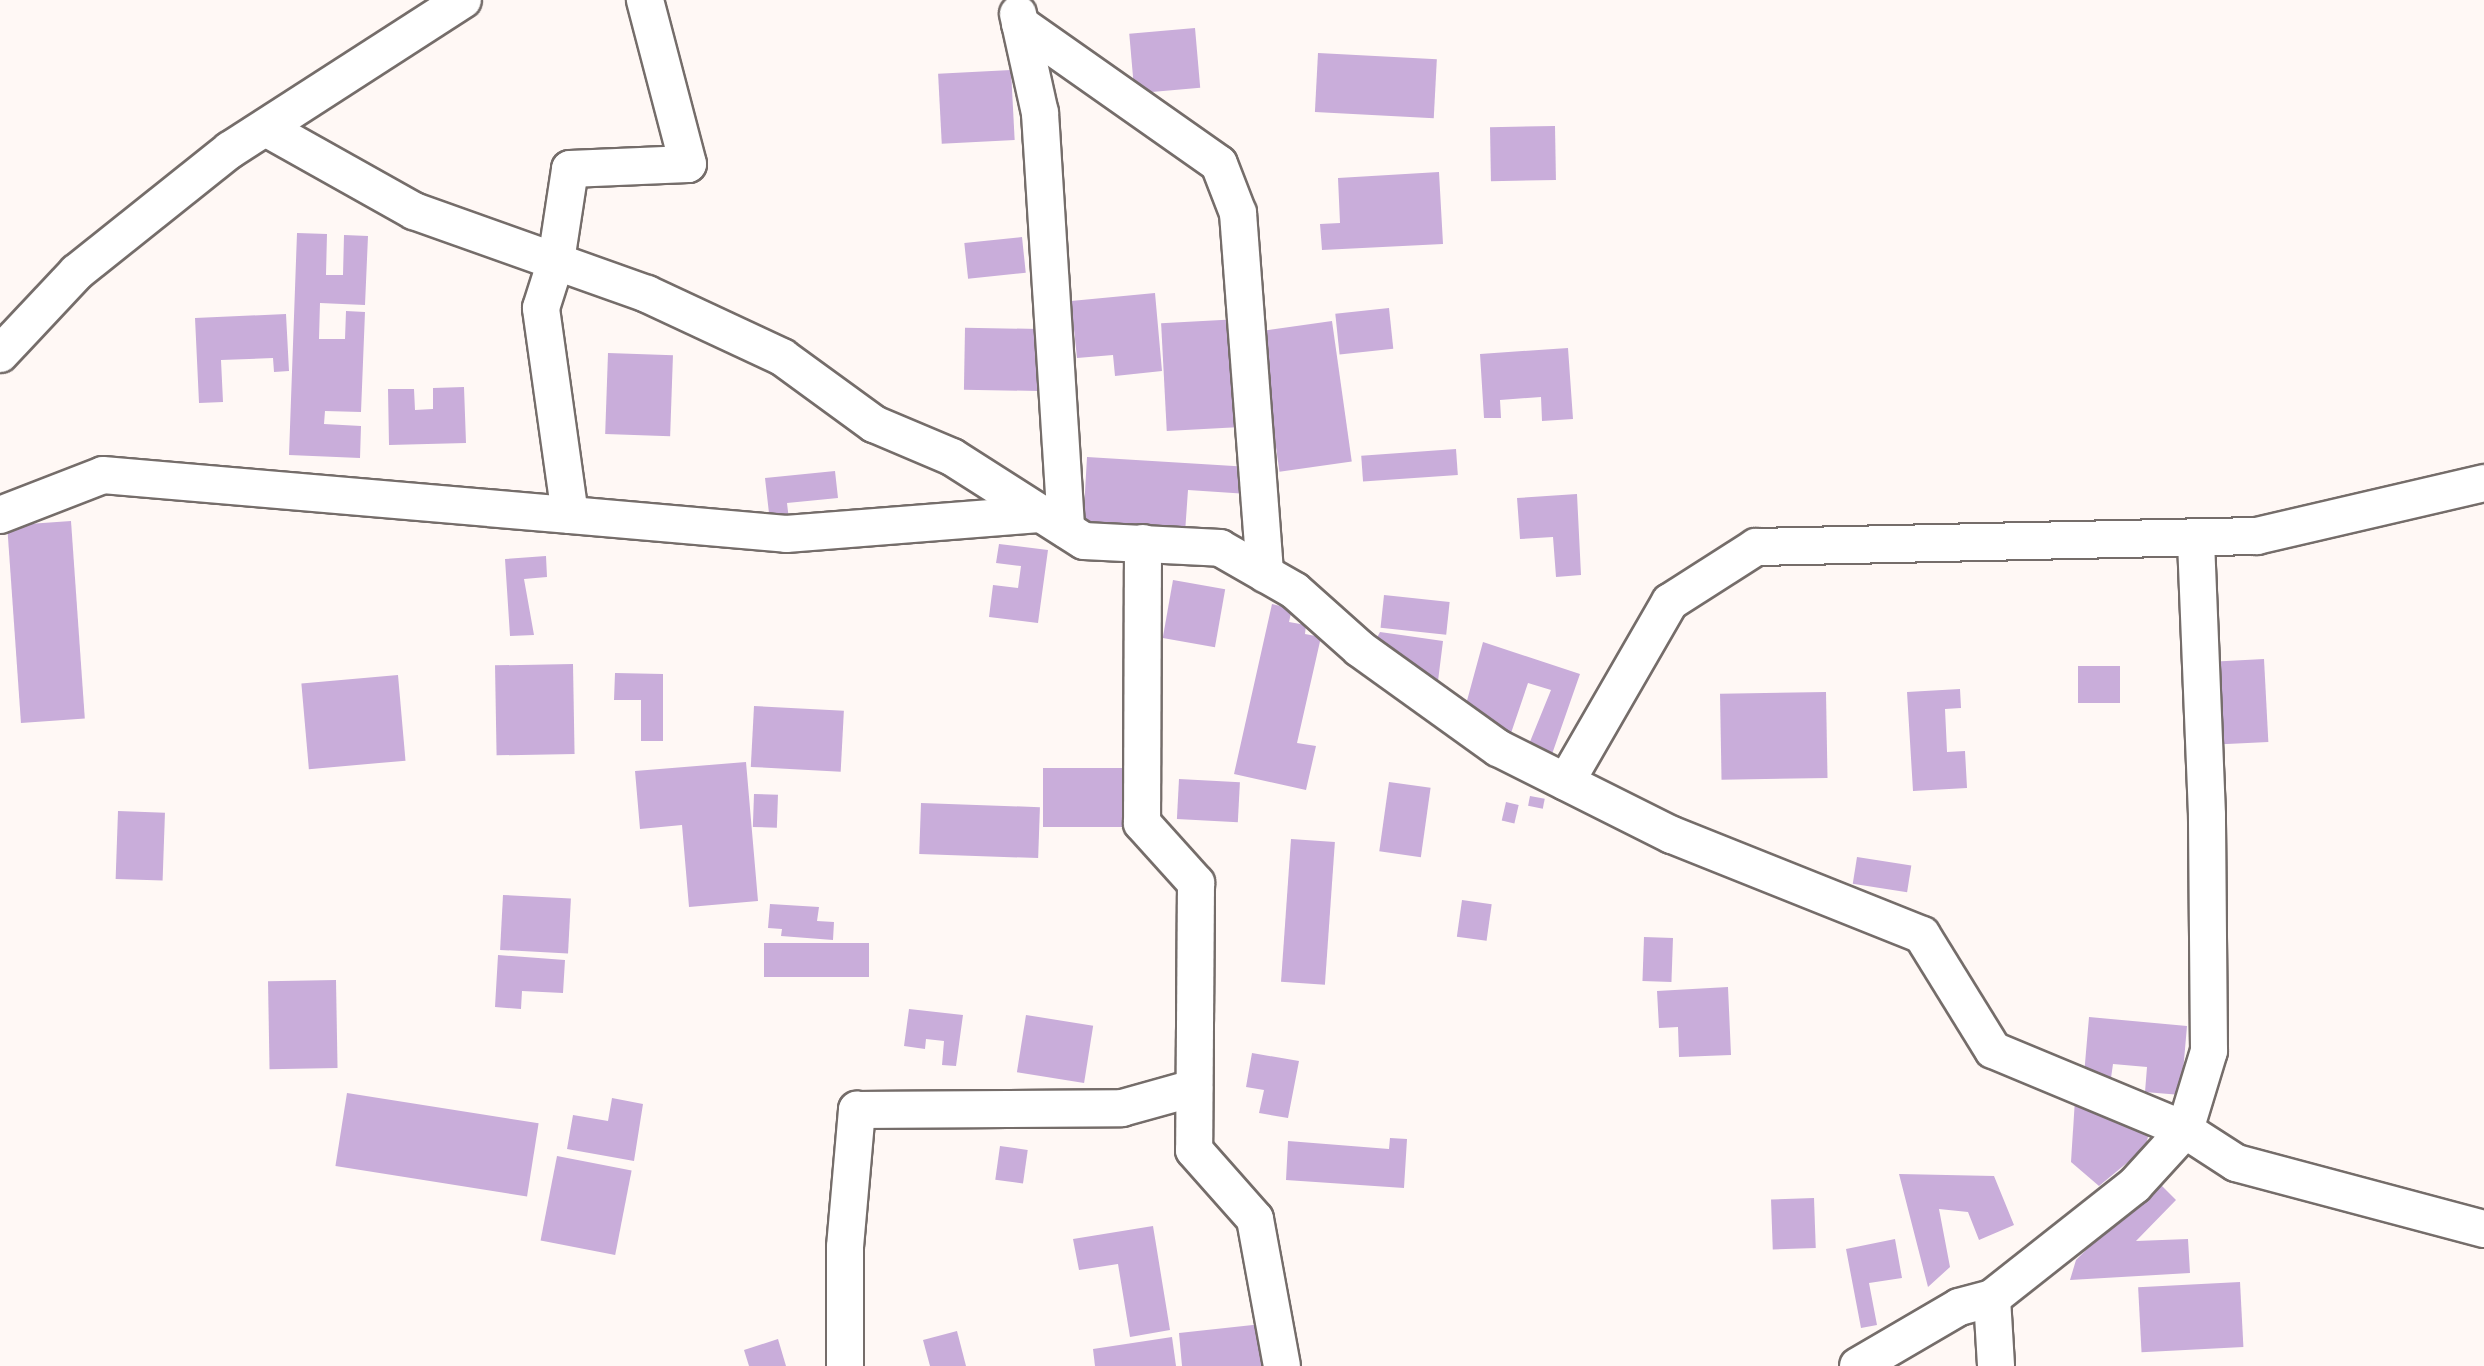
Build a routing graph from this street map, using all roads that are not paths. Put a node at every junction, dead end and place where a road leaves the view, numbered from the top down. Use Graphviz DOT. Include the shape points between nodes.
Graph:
graph roads {
  1 [pos="463,0"];
  2 [pos="645,0"];
  3 [pos="1017,12"];
  4 [pos="266,128"];
  5 [pos="556,261"];
  6 [pos="0,354"];
  7 [pos="2484,483"];
  8 [pos="0,515"];
  9 [pos="570,515"];
  10 [pos="1054,522"];
  11 [pos="2196,537"];
  12 [pos="1143,543"];
  13 [pos="1265,574"];
  14 [pos="1566,782"];
  15 [pos="1194,1088"];
  16 [pos="2185,1130"];
  17 [pos="2484,1229"];
  18 [pos="1992,1298"];
  19 [pos="845,1366"];
  20 [pos="1282,1366"];
  21 [pos="1858,1366"];
  22 [pos="1996,1366"];
  1 -- 4 [label="street"];
  2 -- 5 [label="street" via="688,164 570,169"];
  3 -- 10 [label="street" via="1040,113"];
  3 -- 13 [label="street" via="1219,164 1238,213"];
  4 -- 5 [label="street" via="414,211"];
  4 -- 6 [label="street" via="77,272"];
  5 -- 9 [label="street" via="541,308"];
  5 -- 10 [label="street" via="647,294 782,357 874,424 952,457"];
  7 -- 11 [label="street" via="2257,536"];
  8 -- 9 [label="street" via="103,475"];
  9 -- 10 [label="street" via="786,534"];
  10 -- 12 [label="street" via="1084,541"];
  11 -- 14 [label="street" via="1756,547 1670,602"];
  11 -- 16 [label="street" via="2209,1051"];
  12 -- 13 [label="street" via="1220,548"];
  12 -- 15 [label="street" via="1142,823 1196,883"];
  13 -- 14 [label="street" via="1295,591 1360,649 1498,748"];
  14 -- 16 [label="street" via="1672,835 1922,935 1993,1050"];
  15 -- 19 [label="street" via="1122,1108 857,1110 845,1247"];
  15 -- 20 [label="street" via="1194,1150 1255,1219"];
  16 -- 17 [label="street" via="2236,1163"];
  16 -- 18 [label="street" via="2134,1186"];
  18 -- 21 [label="street" via="1959,1307"];
  18 -- 22 [label="street"];
}
